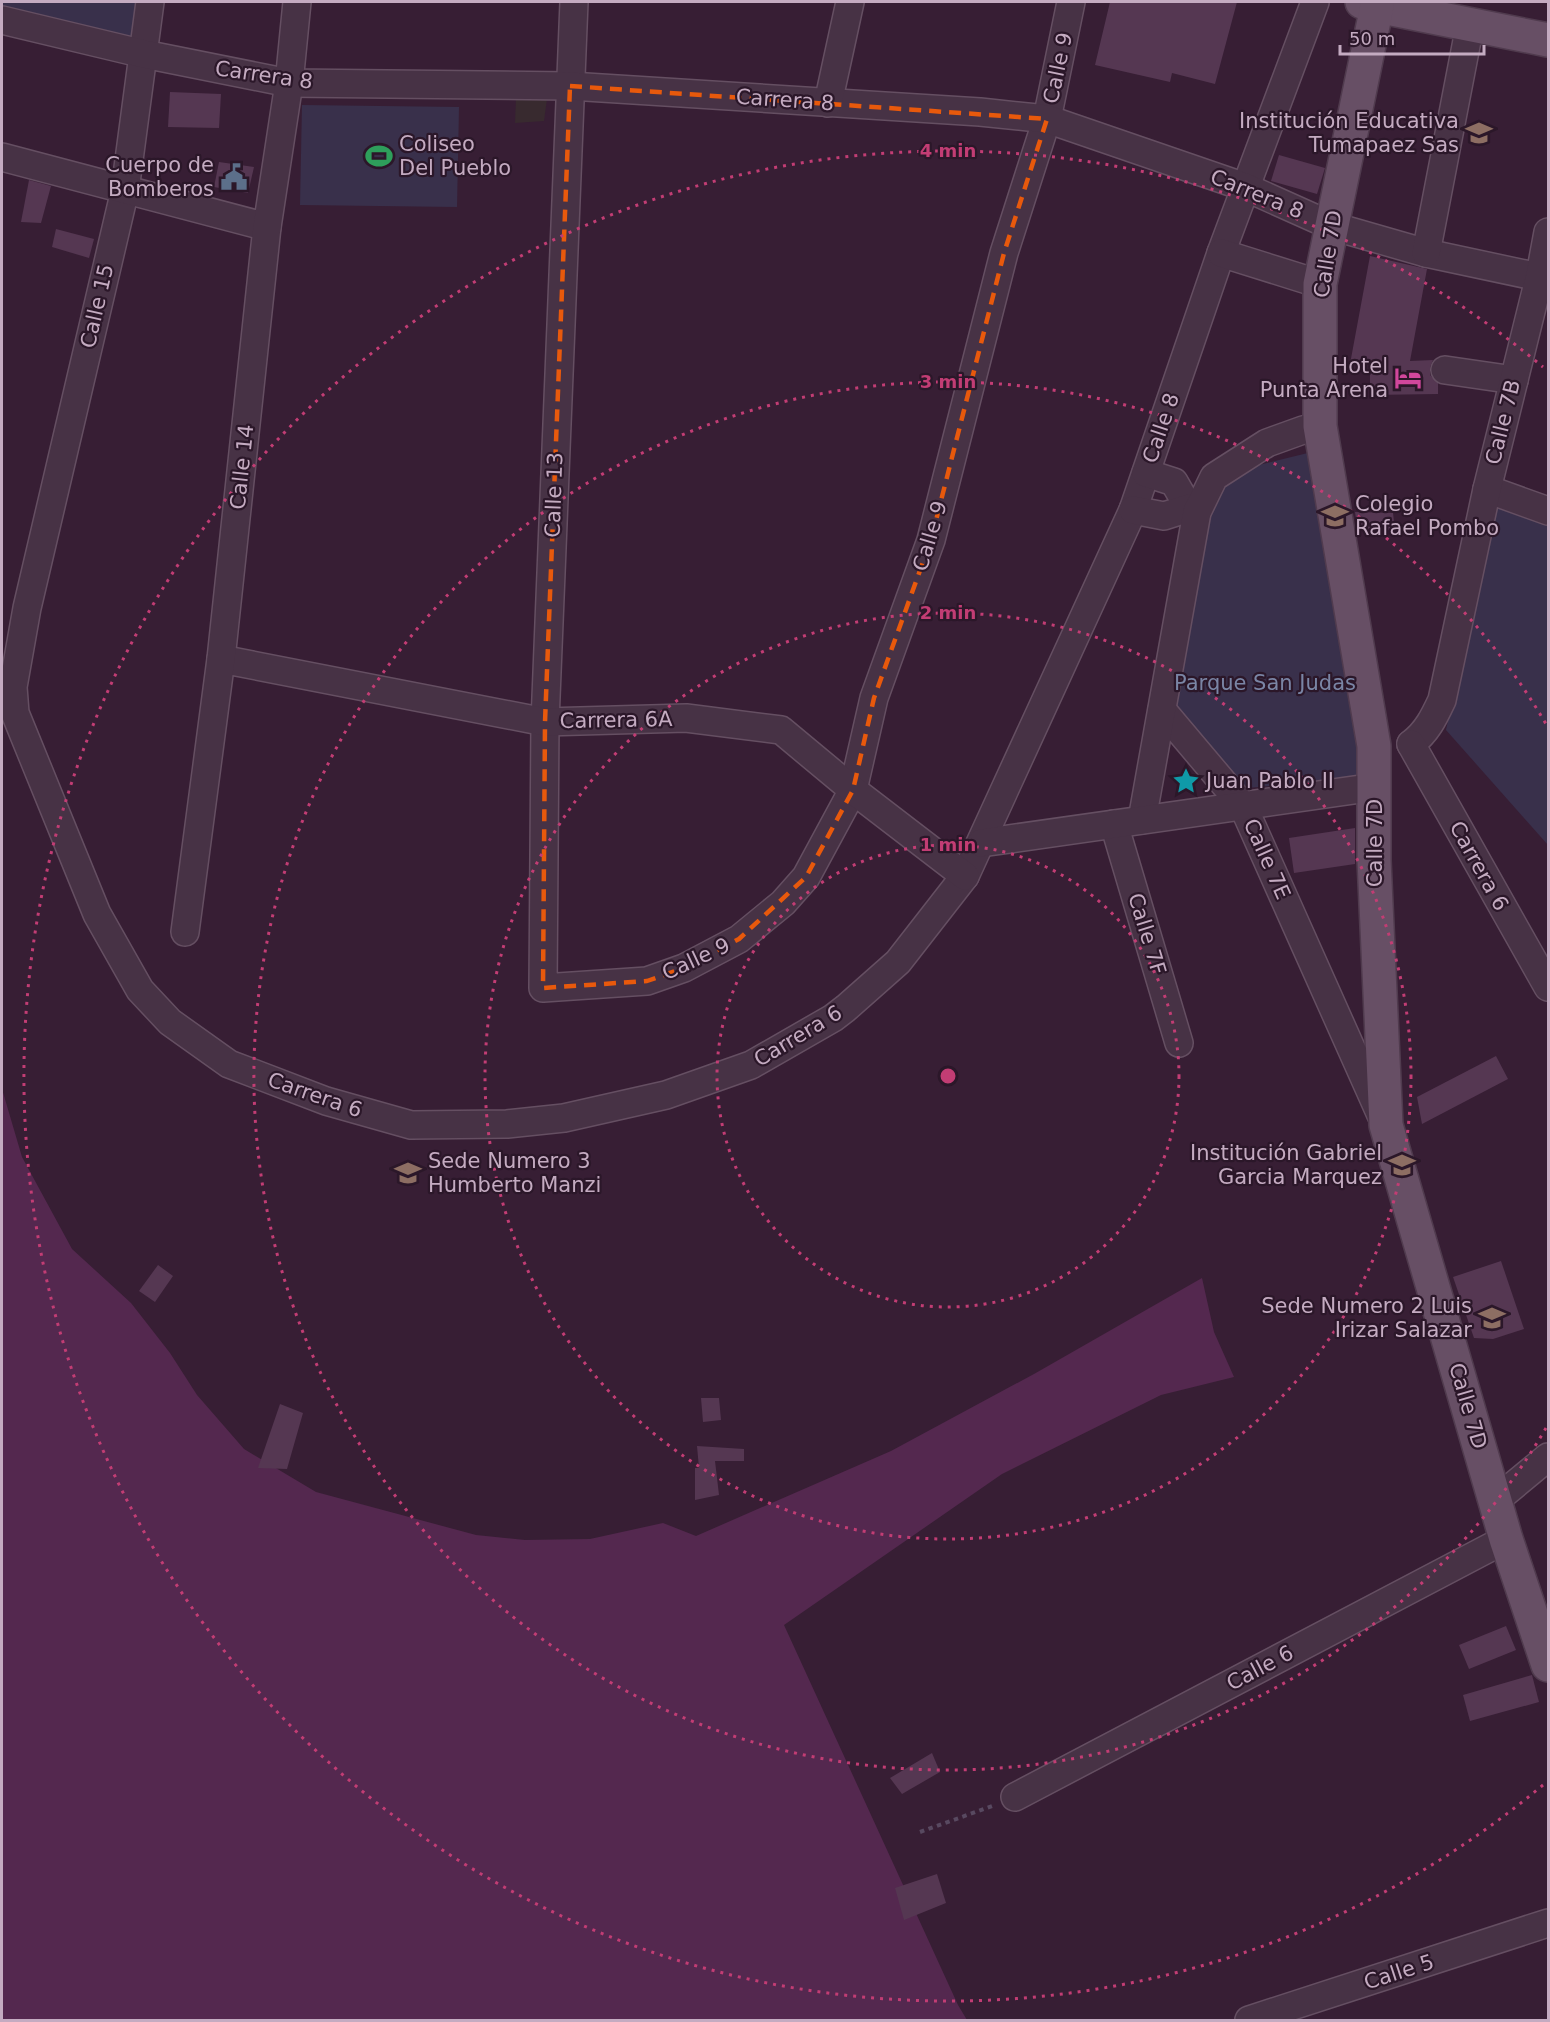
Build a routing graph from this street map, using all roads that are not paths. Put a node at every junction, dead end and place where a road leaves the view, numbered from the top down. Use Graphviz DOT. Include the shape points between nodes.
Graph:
graph roads {
  1 [pos="150,2"];
  2 [pos="297,2"];
  3 [pos="574,2"];
  4 [pos="849,2"];
  5 [pos="1071,2"];
  6 [pos="1314,2"];
  7 [pos="1369,4"];
  8 [pos="2,20"];
  9 [pos="1470,25"];
  10 [pos="1548,40"];
  11 [pos="144,54"];
  12 [pos="289,83"];
  13 [pos="570,86"];
  14 [pos="828,103"];
  15 [pos="1047,119"];
  16 [pos="2,158"];
  17 [pos="1245,187"];
  18 [pos="125,190"];
  19 [pos="1332,226"];
  20 [pos="267,227"];
  21 [pos="1548,232"];
  22 [pos="1221,253"];
  23 [pos="1425,253"];
  24 [pos="1544,277"];
  25 [pos="1320,284"];
  26 [pos="1444,370"];
  27 [pos="1514,380"];
  28 [pos="1320,426"];
  29 [pos="1146,473"];
  30 [pos="1487,489"];
  31 [pos="1133,510"];
  32 [pos="1193,510"];
  33 [pos="1548,511"];
  34 [pos="220,659"];
  35 [pos="1162,710"];
  36 [pos="545,722"];
  37 [pos="1411,744"];
  38 [pos="1374,746"];
  39 [pos="1375,787"];
  40 [pos="853,790"];
  41 [pos="1243,806"];
  42 [pos="1142,820"];
  43 [pos="1114,824"];
  44 [pos="981,843"];
  45 [pos="965,876"];
  46 [pos="185,932"];
  47 [pos="1548,987"];
  48 [pos="543,988"];
  49 [pos="170,1022"];
  50 [pos="1179,1043"];
  51 [pos="1386,1125"];
  52 [pos="1548,1458"];
  53 [pos="1496,1500"];
  54 [pos="1506,1539"];
  55 [pos="1548,1665"];
  56 [pos="1005,1801"];
  57 [pos="1548,1923"];
  58 [pos="1249,2020"];
  1 -- 11 [label="street, Calle 15"];
  2 -- 12 [label="street, Calle 14"];
  3 -- 13 [label="street, Calle 13"];
  4 -- 14 [label="street"];
  5 -- 15 [label="street, Calle 9"];
  6 -- 17 [label="street, Calle 8"];
  7 -- 9 [label="main road"];
  7 -- 19 [label="main road, Calle 7D"];
  8 -- 11 [label="street, Carrera 8"];
  9 -- 10 [label="main road"];
  9 -- 23 [label="street"];
  11 -- 12 [label="street, Carrera 8"];
  11 -- 18 [label="street, Calle 15"];
  12 -- 13 [label="street, Carrera 8"];
  12 -- 20 [label="street, Calle 14"];
  13 -- 14 [label="street, Carrera 8"];
  13 -- 36 [label="street, Calle 13"];
  14 -- 15 [label="street, Carrera 8"];
  15 -- 17 [label="street, Carrera 8"];
  15 -- 40 [label="street, Calle 9" via="1004,254 931,540 874,698"];
  16 -- 18 [label="street"];
  17 -- 19 [label="street, Carrera 8"];
  17 -- 22 [label="street, Calle 8"];
  18 -- 20 [label="street"];
  18 -- 49 [label="street, Calle 15" via="27,608 13,687 15,713 97,914 140,990"];
  19 -- 23 [label="street, Carrera 8"];
  19 -- 25 [label="main road, Calle 7D"];
  20 -- 34 [label="street, Calle 14"];
  21 -- 24 [label="street, Calle 7B"];
  22 -- 25 [label="street"];
  22 -- 29 [label="street, Calle 8"];
  23 -- 24 [label="street, Carrera 8"];
  24 -- 27 [label="street, Calle 7B"];
  25 -- 28 [label="main road, Calle 7D"];
  26 -- 27 [label="street"];
  27 -- 30 [label="street, Calle 7B"];
  28 -- 32 [label="street" via="1268,443 1214,477"];
  28 -- 38 [label="main road, Calle 7D"];
  29 -- 31 [label="street, Calle 8"];
  29 -- 32 [label="street" via="1174,482"];
  30 -- 33 [label="street"];
  30 -- 37 [label="street, Calle 7B" via="1442,700 1433,720"];
  31 -- 32 [label="street" via="1164,516"];
  31 -- 44 [label="street, Calle 8"];
  32 -- 35 [label="street"];
  34 -- 36 [label="street, Carrera 6A"];
  34 -- 46 [label="street, Calle 14"];
  35 -- 41 [label="street, Calle 7E"];
  35 -- 42 [label="street"];
  36 -- 40 [label="street, Carrera 6A" via="686,718 781,730"];
  36 -- 48 [label="street, Calle 13"];
  37 -- 38 [label="street"];
  37 -- 47 [label="street, Carrera 6"];
  38 -- 39 [label="main road, Calle 7D"];
  39 -- 41 [label="street"];
  39 -- 51 [label="main road, Calle 7D" via="1374,861"];
  40 -- 45 [label="street, Carrera 6A"];
  40 -- 48 [label="street, Calle 9" via="806,877 783,903 739,939 684,968 646,981"];
  41 -- 42 [label="street"];
  41 -- 51 [label="street, Calle 7E"];
  42 -- 43 [label="street"];
  43 -- 44 [label="street"];
  43 -- 50 [label="street, Calle 7F"];
  44 -- 45 [label="street, Carrera 6"];
  45 -- 49 [label="street, Carrera 6" via="898,962 833,1018 751,1065 666,1095 564,1118 507,1124 411,1125 326,1101 229,1064"];
  51 -- 53 [label="main road, Calle 7D"];
  52 -- 53 [label="street"];
  53 -- 54 [label="main road, Calle 7D"];
  54 -- 55 [label="main road, Calle 7D"];
  54 -- 56 [label="street, Calle 6"];
  57 -- 58 [label="street, Calle 5"];
}
